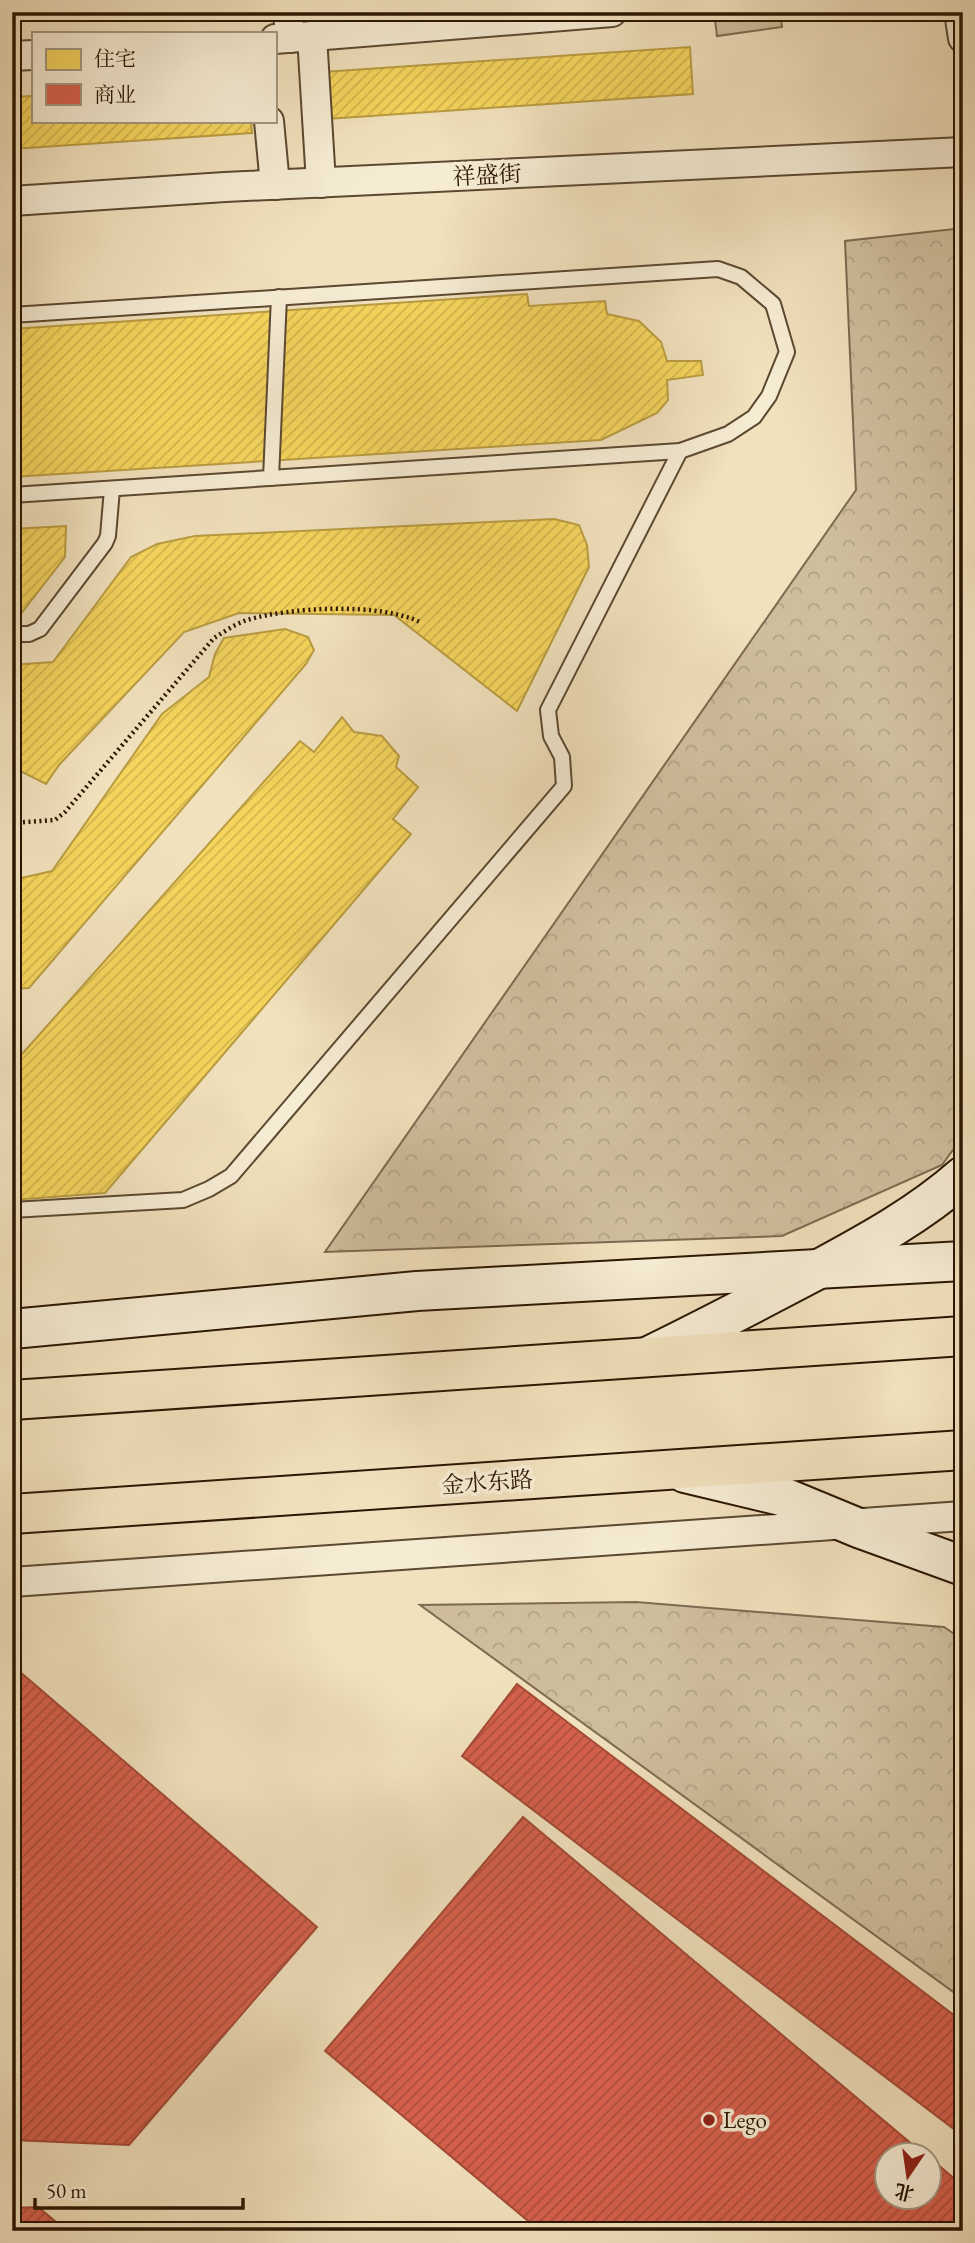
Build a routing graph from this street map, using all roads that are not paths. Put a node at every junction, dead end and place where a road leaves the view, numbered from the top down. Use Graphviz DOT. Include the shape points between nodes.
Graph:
graph roads {
  1 [pos="612,12"];
  2 [pos="959,12"];
  3 [pos="291,31"];
  4 [pos="963,38"];
  5 [pos="32,55"];
  6 [pos="12,56"];
  7 [pos="269,122"];
  8 [pos="963,152"];
  9 [pos="321,183"];
  10 [pos="275,185"];
  11 [pos="12,201"];
  12 [pos="279,298"];
  13 [pos="12,315"];
  14 [pos="680,451"];
  15 [pos="271,478"];
  16 [pos="113,489"];
  17 [pos="12,495"];
  18 [pos="12,634"];
  19 [pos="963,1177"];
  20 [pos="12,1210"];
  21 [pos="963,1261"];
  22 [pos="818,1269"];
  23 [pos="12,1329"];
  24 [pos="963,1336"];
  25 [pos="647,1357"];
  26 [pos="12,1400"];
  27 [pos="963,1450"];
  28 [pos="673,1470"];
  29 [pos="12,1514"];
  30 [pos="963,1516"];
  31 [pos="850,1524"];
  32 [pos="963,1566"];
  33 [pos="12,1582"];
  1 -- 3 [label="street"];
  2 -- 4 [label="street"];
  3 -- 9 [label="street"];
  5 -- 6 [label="street"];
  7 -- 10 [label="street"];
  8 -- 9 [label="street, 祥盛街"];
  9 -- 10 [label="street, 祥盛街"];
  10 -- 11 [label="street, 祥盛街"];
  12 -- 13 [label="lane"];
  12 -- 14 [label="lane" via="718,270 741,277 773,304 787,352 769,396 754,417 728,434"];
  12 -- 15 [label="lane"];
  14 -- 15 [label="lane"];
  14 -- 20 [label="lane" via="548,710 551,736 562,757 564,786 231,1176 183,1200"];
  15 -- 16 [label="lane"];
  16 -- 17 [label="lane"];
  16 -- 18 [label="lane" via="105,543 40,629"];
  19 -- 22 [label="street" via="873,1240"];
  21 -- 22 [label="street"];
  22 -- 23 [label="street" via="417,1292"];
  22 -- 25 [label="street"];
  24 -- 25 [label="main road"];
  25 -- 26 [label="main road"];
  27 -- 28 [label="main road, 金水东路"];
  28 -- 29 [label="main road, 金水东路"];
  28 -- 31 [label="street" via="782,1496"];
  30 -- 31 [label="street"];
  31 -- 32 [label="street"];
  31 -- 33 [label="street"];
}
